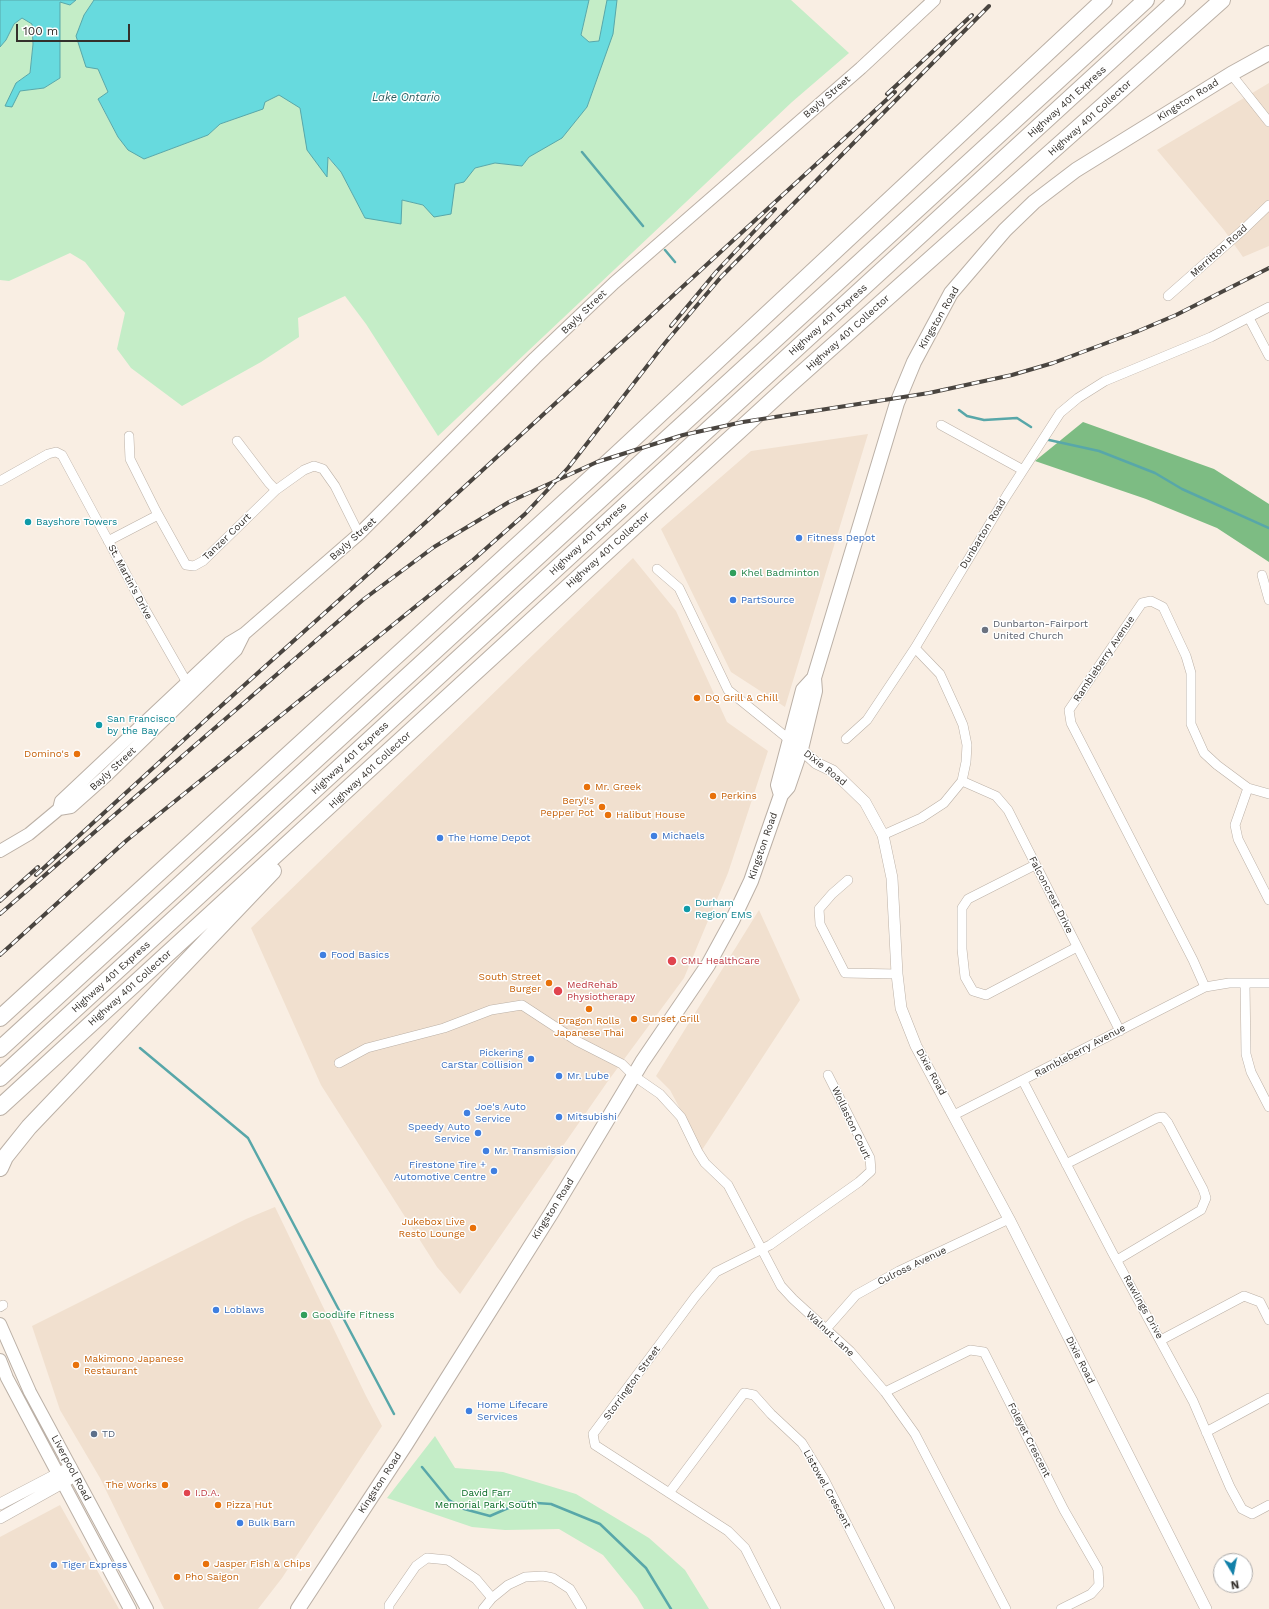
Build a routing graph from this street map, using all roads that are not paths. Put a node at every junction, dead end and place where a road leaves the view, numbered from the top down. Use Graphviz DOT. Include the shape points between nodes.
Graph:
graph roads {
  1 [pos="934,0"];
  2 [pos="1104,0"];
  3 [pos="1146,0"];
  4 [pos="1177,0"];
  5 [pos="1183,0"];
  6 [pos="1222,0"];
  7 [pos="1164,13"];
  8 [pos="1269,53"];
  9 [pos="1230,74"];
  10 [pos="1269,122"];
  11 [pos="1269,205"];
  12 [pos="1168,296"];
  13 [pos="1269,308"];
  14 [pos="1250,318"];
  15 [pos="1269,356"];
  16 [pos="942,425"];
  17 [pos="129,436"];
  18 [pos="237,441"];
  19 [pos="1023,470"];
  20 [pos="0,481"];
  21 [pos="276,490"];
  22 [pos="158,515"];
  23 [pos="359,534"];
  24 [pos="108,541"];
  25 [pos="657,569"];
  26 [pos="1262,575"];
  27 [pos="1269,600"];
  28 [pos="915,648"];
  29 [pos="190,687"];
  30 [pos="846,738"];
  31 [pos="796,745"];
  32 [pos="962,781"];
  33 [pos="1248,788"];
  34 [pos="1269,794"];
  35 [pos="332,806"];
  36 [pos="883,835"];
  37 [pos="0,851"];
  38 [pos="1035,864"];
  39 [pos="848,880"];
  40 [pos="1269,900"];
  41 [pos="1078,947"];
  42 [pos="897,974"];
  43 [pos="1244,983"];
  44 [pos="1269,983"];
  45 [pos="1205,986"];
  46 [pos="0,1018"];
  47 [pos="1120,1030"];
  48 [pos="0,1049"];
  49 [pos="339,1062"];
  50 [pos="828,1075"];
  51 [pos="634,1076"];
  52 [pos="0,1078"];
  53 [pos="1023,1081"];
  54 [pos="0,1107"];
  55 [pos="1269,1107"];
  56 [pos="954,1115"];
  57 [pos="1066,1164"];
  58 [pos="0,1168"];
  59 [pos="871,1171"];
  60 [pos="1009,1220"];
  61 [pos="761,1249"];
  62 [pos="1117,1260"];
  63 [pos="1269,1320"];
  64 [pos="0,1324"];
  65 [pos="827,1328"];
  66 [pos="1161,1340"];
  67 [pos="0,1360"];
  68 [pos="885,1392"];
  69 [pos="1269,1398"];
  70 [pos="1206,1432"];
  71 [pos="73,1471"];
  72 [pos="60,1478"];
  73 [pos="669,1493"];
  74 [pos="0,1504"];
  75 [pos="1269,1506"];
  76 [pos="0,1518"];
  77 [pos="492,1598"];
  78 [pos="130,1609"];
  79 [pos="147,1609"];
  80 [pos="298,1609"];
  81 [pos="389,1609"];
  82 [pos="483,1609"];
  83 [pos="582,1609"];
  84 [pos="776,1609"];
  85 [pos="890,1609"];
  86 [pos="1006,1609"];
  87 [pos="1061,1609"];
  88 [pos="1206,1609"];
  1 -- 23 [label="main road, Bayly Street" via="614,283"];
  2 -- 46 [label="highway" via="615,456"];
  3 -- 48 [label="highway, Highway 401 Express"];
  4 -- 7 [label="highway, Highway 401 Express"];
  5 -- 7 [label="highway"];
  6 -- 35 [label="highway, Highway 401 Collector" via="789,385"];
  7 -- 52 [label="highway, Highway 401 Express"];
  8 -- 9 [label="main road, Kingston Road"];
  9 -- 10 [label="street"];
  9 -- 31 [label="main road, Kingston Road" via="1076,170 1034,202 1005,230 952,293 914,362 897,403 814,678 815,691"];
  11 -- 12 [label="street, Merritton Road"];
  13 -- 14 [label="street, Dunbarton Road"];
  14 -- 15 [label="street"];
  14 -- 19 [label="street, Dunbarton Road" via="1166,357 1105,381 1078,398 1060,413"];
  16 -- 19 [label="street"];
  17 -- 22 [label="street, Tanzer Court" via="130,459"];
  18 -- 21 [label="street"];
  19 -- 28 [label="street, Dunbarton Road"];
  20 -- 24 [label="street, St. Martin's Drive" via="48,454 56,452 62,455"];
  21 -- 22 [label="street, Tanzer Court" via="203,561 194,566 186,565 180,557"];
  21 -- 23 [label="street, Tanzer Court" via="304,470 314,466 323,468"];
  22 -- 24 [label="street"];
  23 -- 29 [label="main road, Bayly Street" via="244,634 229,642"];
  24 -- 29 [label="street, St. Martin's Drive"];
  25 -- 31 [label="street, Dixie Road" via="678,588 728,690"];
  26 -- 27 [label="street"];
  28 -- 30 [label="street, Dunbarton Road" via="867,720"];
  28 -- 32 [label="street" via="940,674 963,725 968,745"];
  29 -- 37 [label="main road, Bayly Street" via="61,801 59,809 29,834"];
  31 -- 36 [label="street, Dixie Road" via="816,763 833,771 865,802"];
  31 -- 51 [label="main road, Kingston Road" via="788,787 781,795 751,881 732,921 708,965"];
  32 -- 36 [label="street" via="944,803 929,814"];
  32 -- 38 [label="street, Falconcrest Drive" via="996,796 1008,810"];
  33 -- 34 [label="street, Rambleberry Avenue"];
  33 -- 40 [label="street" via="1235,824 1238,838"];
  33 -- 45 [label="street, Rambleberry Avenue" via="1204,753 1191,724 1191,673 1186,656 1163,607 1152,600 1142,603 1069,710 1071,723"];
  35 -- 54 [label="highway, Highway 401 Collector"];
  35 -- 58 [label="highway" via="265,880 29,1127 5,1157"];
  36 -- 42 [label="street, Dixie Road" via="892,878"];
  38 -- 41 [label="street, Falconcrest Drive"];
  38 -- 41 [label="street" via="968,899 962,908 965,977 973,991 986,995"];
  39 -- 42 [label="street" via="819,909 820,924 845,973"];
  41 -- 47 [label="street, Falconcrest Drive"];
  42 -- 56 [label="street, Dixie Road" via="901,1008 916,1046"];
  43 -- 44 [label="street, Rambleberry Avenue"];
  43 -- 45 [label="street, Rambleberry Avenue"];
  43 -- 55 [label="street" via="1246,1054 1251,1072"];
  45 -- 47 [label="street, Rambleberry Avenue"];
  47 -- 53 [label="street, Rambleberry Avenue"];
  49 -- 51 [label="street, Walnut Lane" via="367,1048 444,1028 491,1010 522,1005 576,1041 622,1064"];
  50 -- 59 [label="street, Wollaston Court" via="870,1158"];
  51 -- 61 [label="street, Walnut Lane" via="660,1094 681,1117 705,1163 728,1186"];
  51 -- 80 [label="main road, Kingston Road" via="406,1444"];
  53 -- 56 [label="street, Rambleberry Avenue"];
  53 -- 57 [label="street, Rawlings Drive"];
  56 -- 60 [label="street, Dixie Road"];
  57 -- 62 [label="street, Rawlings Drive"];
  57 -- 62 [label="street" via="1156,1118 1163,1117 1168,1123 1203,1189 1206,1198 1202,1210"];
  59 -- 61 [label="street, Storrington Street" via="859,1182"];
  60 -- 65 [label="street, Culross Avenue" via="899,1271 856,1295"];
  60 -- 88 [label="street, Dixie Road"];
  61 -- 65 [label="street, Walnut Lane" via="781,1286"];
  61 -- 73 [label="street, Storrington Street" via="716,1272 593,1434 595,1445"];
  62 -- 66 [label="street, Rawlings Drive"];
  63 -- 66 [label="street" via="1260,1302 1244,1296"];
  64 -- 71 [label="main road, Liverpool Road" via="30,1392"];
  65 -- 68 [label="street, Walnut Lane"];
  66 -- 70 [label="street, Rawlings Drive"];
  67 -- 72 [label="main road, Liverpool Road"];
  68 -- 86 [label="street, Walnut Lane" via="915,1434"];
  68 -- 87 [label="street, Foleyet Crescent" via="970,1350 984,1352 1064,1510 1098,1569 1099,1585 1091,1594"];
  69 -- 70 [label="street"];
  70 -- 75 [label="street, Rawlings Drive" via="1242,1509 1252,1514"];
  71 -- 72 [label="street"];
  71 -- 79 [label="main road, Liverpool Road"];
  72 -- 74 [label="street"];
  72 -- 76 [label="street"];
  72 -- 78 [label="main road, Liverpool Road"];
  73 -- 84 [label="street, Storrington Street" via="728,1530 744,1548"];
  73 -- 85 [label="street, Listowel Crescent" via="744,1393 754,1395 770,1414 802,1443 824,1479"];
  77 -- 81 [label="street" via="476,1579 448,1560 427,1558 416,1566"];
  77 -- 82 [label="street"];
  77 -- 83 [label="street" via="508,1585 525,1577 543,1576 553,1578 570,1589"];
}
